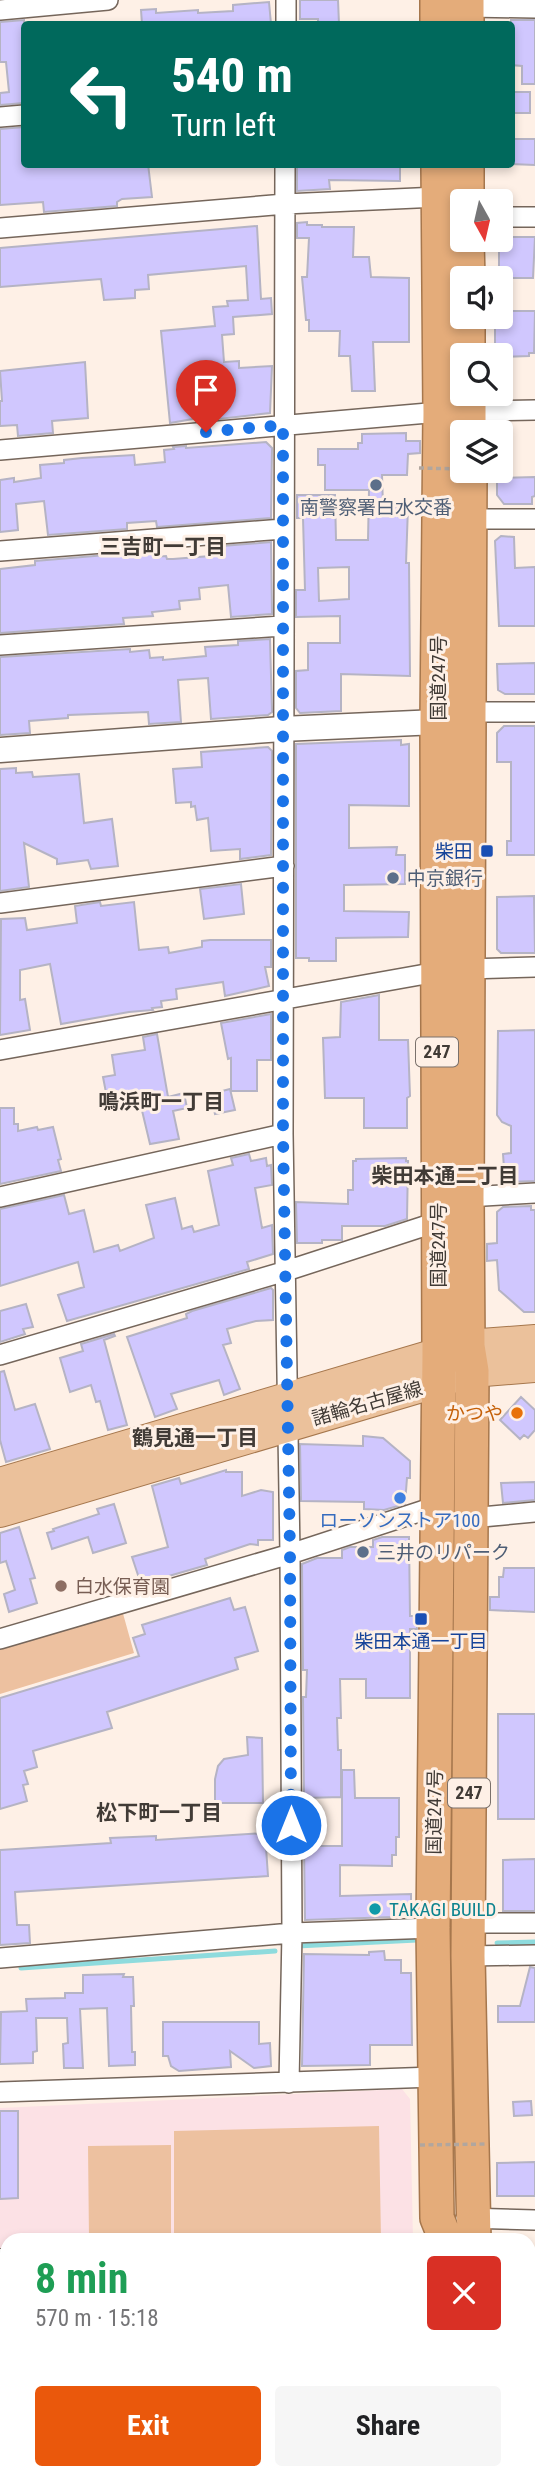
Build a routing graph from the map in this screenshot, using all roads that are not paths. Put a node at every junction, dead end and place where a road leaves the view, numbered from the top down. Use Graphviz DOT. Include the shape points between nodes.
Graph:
graph roads {
  1 [pos="108,0"];
  2 [pos="286,0"];
  3 [pos="459,8"];
  4 [pos="535,8"];
  5 [pos="0,10"];
  6 [pos="286,21"];
  7 [pos="441,21"];
  8 [pos="21,115"];
  9 [pos="0,117"];
  10 [pos="285,168"];
  11 [pos="464,168"];
  12 [pos="448,187"];
  13 [pos="285,204"];
  14 [pos="513,217"];
  15 [pos="535,217"];
  16 [pos="0,228"];
  17 [pos="535,410"];
  18 [pos="462,412"];
  19 [pos="283,425"];
  20 [pos="0,450"];
  21 [pos="470,483"];
  22 [pos="470,519"];
  23 [pos="535,519"];
  24 [pos="283,529"];
  25 [pos="0,551"];
  26 [pos="282,626"];
  27 [pos="0,645"];
  28 [pos="469,712"];
  29 [pos="535,712"];
  30 [pos="438,722"];
  31 [pos="282,729"];
  32 [pos="0,750"];
  33 [pos="284,866"];
  34 [pos="0,903"];
  35 [pos="535,967"];
  36 [pos="452,971"];
  37 [pos="284,999"];
  38 [pos="0,1051"];
  39 [pos="283,1134"];
  40 [pos="535,1193"];
  41 [pos="0,1197"];
  42 [pos="467,1197"];
  43 [pos="437,1222"];
  44 [pos="286,1271"];
  45 [pos="535,1341"];
  46 [pos="0,1355"];
  47 [pos="454,1363"];
  48 [pos="535,1366"];
  49 [pos="286,1412"];
  50 [pos="0,1484"];
  51 [pos="437,1506"];
  52 [pos="0,1511"];
  53 [pos="535,1512"];
  54 [pos="471,1518"];
  55 [pos="290,1554"];
  56 [pos="0,1639"];
  57 [pos="468,1923"];
  58 [pos="535,1923"];
  59 [pos="433,1928"];
  60 [pos="292,1933"];
  61 [pos="535,1955"];
  62 [pos="467,1956"];
  63 [pos="0,1958"];
  64 [pos="434,2077"];
  65 [pos="289,2083"];
  66 [pos="0,2092"];
  67 [pos="535,2220"];
  68 [pos="441,2229"];
  69 [pos="474,2229"];
  1 -- 5 [label="street"];
  2 -- 6 [label="street"];
  3 -- 4 [label="street"];
  3 -- 7 [label="highway"];
  8 -- 9 [label="street"];
  10 -- 13 [label="street"];
  11 -- 12 [label="highway, 国道247号 / 247"];
  12 -- 13 [label="street"];
  12 -- 18 [label="highway, 国道247号 / 247"];
  13 -- 16 [label="street"];
  13 -- 19 [label="street"];
  14 -- 15 [label="street"];
  17 -- 18 [label="street"];
  18 -- 19 [label="street"];
  18 -- 30 [label="highway, 国道247号 / 247"];
  19 -- 20 [label="street"];
  19 -- 24 [label="street"];
  21 -- 22 [label="highway, 国道247号 / 247"];
  22 -- 23 [label="street"];
  22 -- 28 [label="highway, 国道247号 / 247"];
  24 -- 25 [label="street"];
  24 -- 26 [label="street"];
  26 -- 27 [label="street"];
  26 -- 31 [label="street"];
  28 -- 29 [label="street"];
  28 -- 30 [label="street"];
  28 -- 36 [label="highway, 国道247号 / 247"];
  30 -- 31 [label="street"];
  30 -- 36 [label="highway, 国道247号 / 247"];
  31 -- 32 [label="street"];
  31 -- 33 [label="street"];
  33 -- 34 [label="street"];
  33 -- 37 [label="street"];
  35 -- 36 [label="street"];
  36 -- 37 [label="street"];
  36 -- 42 [label="highway, 国道247号 / 247"];
  36 -- 43 [label="highway, 国道247号 / 247"];
  37 -- 38 [label="street"];
  37 -- 39 [label="street"];
  39 -- 41 [label="street"];
  39 -- 44 [label="street"];
  40 -- 42 [label="street"];
  42 -- 47 [label="highway, 国道247号 / 247"];
  43 -- 44 [label="street"];
  43 -- 47 [label="highway, 国道247号 / 247"];
  44 -- 46 [label="street"];
  44 -- 49 [label="street"];
  45 -- 47 [label="main road, 諸輪名古屋線"];
  47 -- 48 [label="main road, 諸輪名古屋線"];
  47 -- 49 [label="main road, 諸輪名古屋線"];
  47 -- 51 [label="highway, 国道247号 / 247"];
  47 -- 54 [label="highway, 国道247号 / 247"];
  49 -- 50 [label="main road, 諸輪名古屋線"];
  49 -- 52 [label="main road, 諸輪名古屋線"];
  49 -- 55 [label="street"];
  51 -- 55 [label="street"];
  51 -- 59 [label="highway, 国道247号 / 247"];
  53 -- 54 [label="street"];
  54 -- 57 [label="highway, 国道247号 / 247"];
  55 -- 56 [label="street"];
  55 -- 60 [label="street"];
  57 -- 58 [label="street"];
  57 -- 62 [label="highway, 国道247号 / 247"];
  59 -- 60 [label="street"];
  59 -- 64 [label="highway, 国道247号 / 247"];
  60 -- 63 [label="street"];
  60 -- 65 [label="street"];
  61 -- 62 [label="street"];
  62 -- 69 [label="highway, 国道247号 / 247"];
  64 -- 65 [label="street"];
  64 -- 68 [label="highway, 国道247号 / 247"];
  65 -- 66 [label="street"];
  67 -- 69 [label="street"];
  68 -- 69 [label="street"];
}
